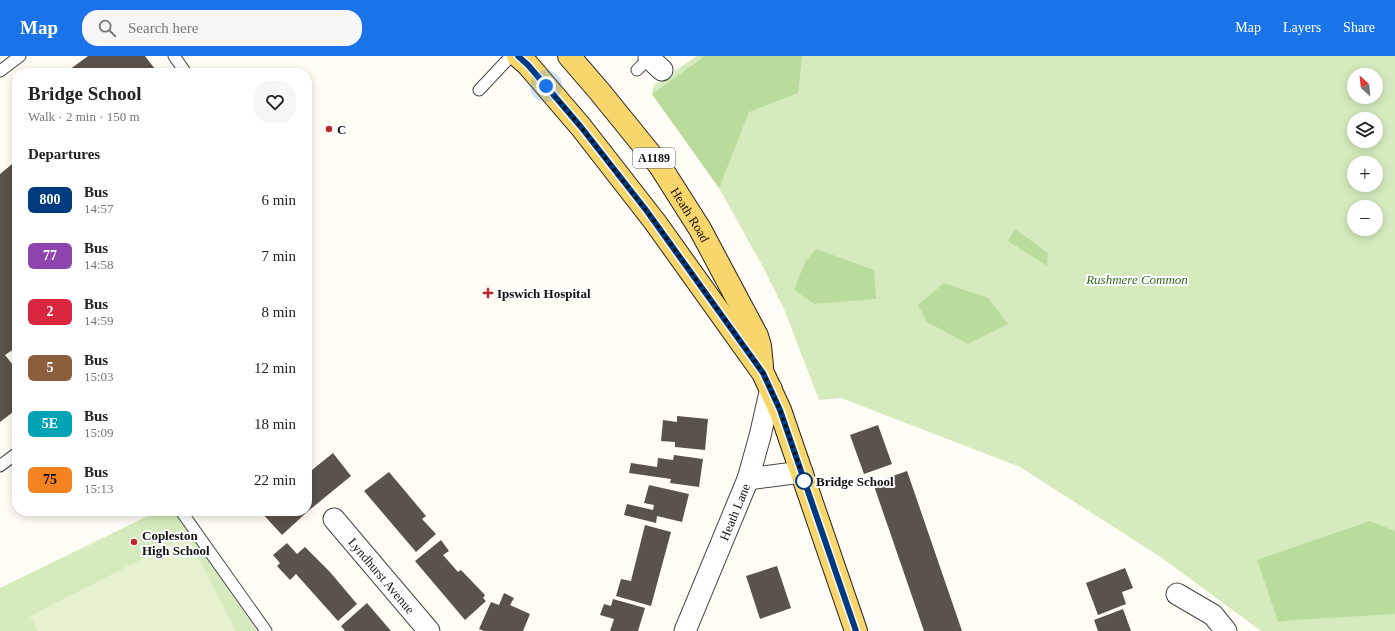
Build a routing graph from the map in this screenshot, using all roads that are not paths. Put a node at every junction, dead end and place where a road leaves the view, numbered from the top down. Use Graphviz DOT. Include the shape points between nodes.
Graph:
graph roads {
  1 [pos="20,56"];
  2 [pos="174,56"];
  3 [pos="511,56"];
  4 [pos="518,56"];
  5 [pos="569,56"];
  6 [pos="182,68"];
  7 [pos="0,71"];
  8 [pos="479,90"];
  9 [pos="767,380"];
  10 [pos="12,457"];
  11 [pos="0,466"];
  12 [pos="802,472"];
  13 [pos="748,479"];
  14 [pos="185,516"];
  15 [pos="334,519"];
  16 [pos="1176,594"];
  17 [pos="266,631"];
  18 [pos="429,631"];
  19 [pos="686,631"];
  20 [pos="856,631"];
  21 [pos="1226,631"];
  1 -- 7 [label="lane"];
  2 -- 6 [label="lane"];
  3 -- 8 [label="lane"];
  4 -- 9 [label="main road, Heath Road / A1189" via="581,127 645,209"];
  5 -- 9 [label="main road, Heath Road / A1189" via="660,166 700,229 757,336"];
  9 -- 12 [label="main road, Heath Road"];
  9 -- 13 [label="street, Heath Lane" via="760,436"];
  10 -- 11 [label="lane"];
  12 -- 13 [label="street"];
  12 -- 20 [label="main road, Heath Road"];
  13 -- 19 [label="street, Heath Lane"];
  14 -- 17 [label="lane"];
  15 -- 18 [label="street, Lyndhurst Avenue"];
  16 -- 21 [label="street" via="1214,615"];
}
